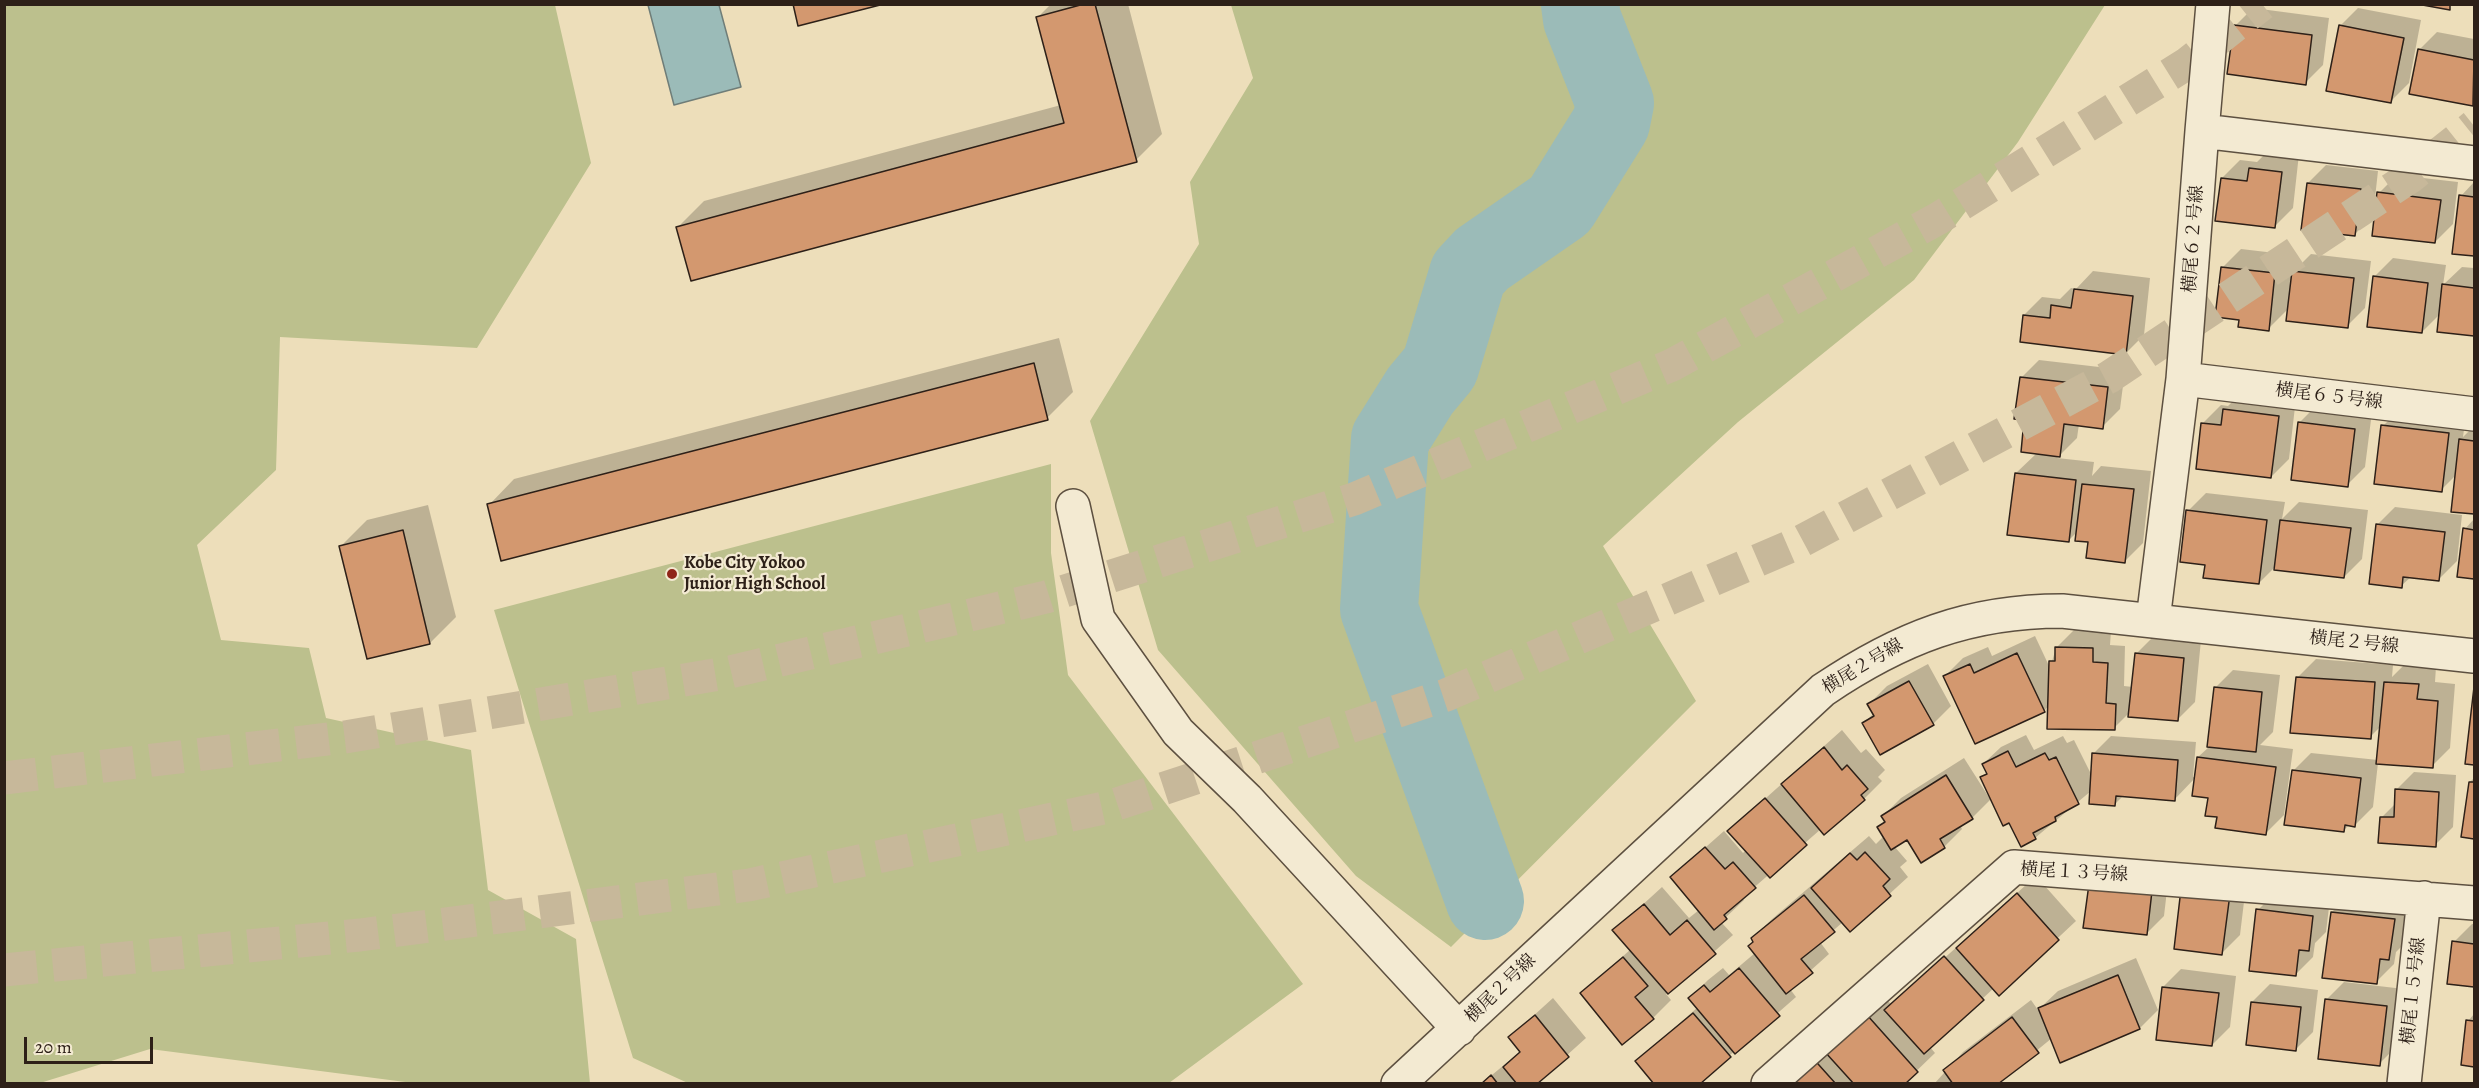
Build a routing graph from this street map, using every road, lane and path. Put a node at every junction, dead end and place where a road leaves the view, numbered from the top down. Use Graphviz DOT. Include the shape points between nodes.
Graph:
graph roads {
  1 [pos="2213,4"];
  2 [pos="2202,130"];
  3 [pos="2475,163"];
  4 [pos="2183,379"];
  5 [pos="2475,414"];
  6 [pos="1073,506"];
  7 [pos="2153,620"];
  8 [pos="2475,656"];
  9 [pos="2424,898"];
  10 [pos="2475,903"];
  11 [pos="1459,1029"];
  12 [pos="1398,1083"];
  13 [pos="1768,1083"];
  14 [pos="2404,1083"];
  1 -- 2 [label="street, 横尾６２号線"];
  2 -- 3 [label="street"];
  2 -- 4 [label="street, 横尾６２号線"];
  4 -- 5 [label="street, 横尾６５号線"];
  4 -- 7 [label="street, 横尾６２号線"];
  6 -- 11 [label="street" via="1098,619 1178,732 1247,799"];
  7 -- 8 [label="street, 横尾２号線"];
  7 -- 11 [label="street, 横尾２号線" via="2062,611 1999,614 1937,628 1876,656 1823,690"];
  9 -- 10 [label="street, 横尾１３号線"];
  9 -- 13 [label="street, 横尾１３号線" via="2014,867"];
  9 -- 14 [label="street, 横尾１５号線"];
  11 -- 12 [label="street, 横尾２号線"];
}
